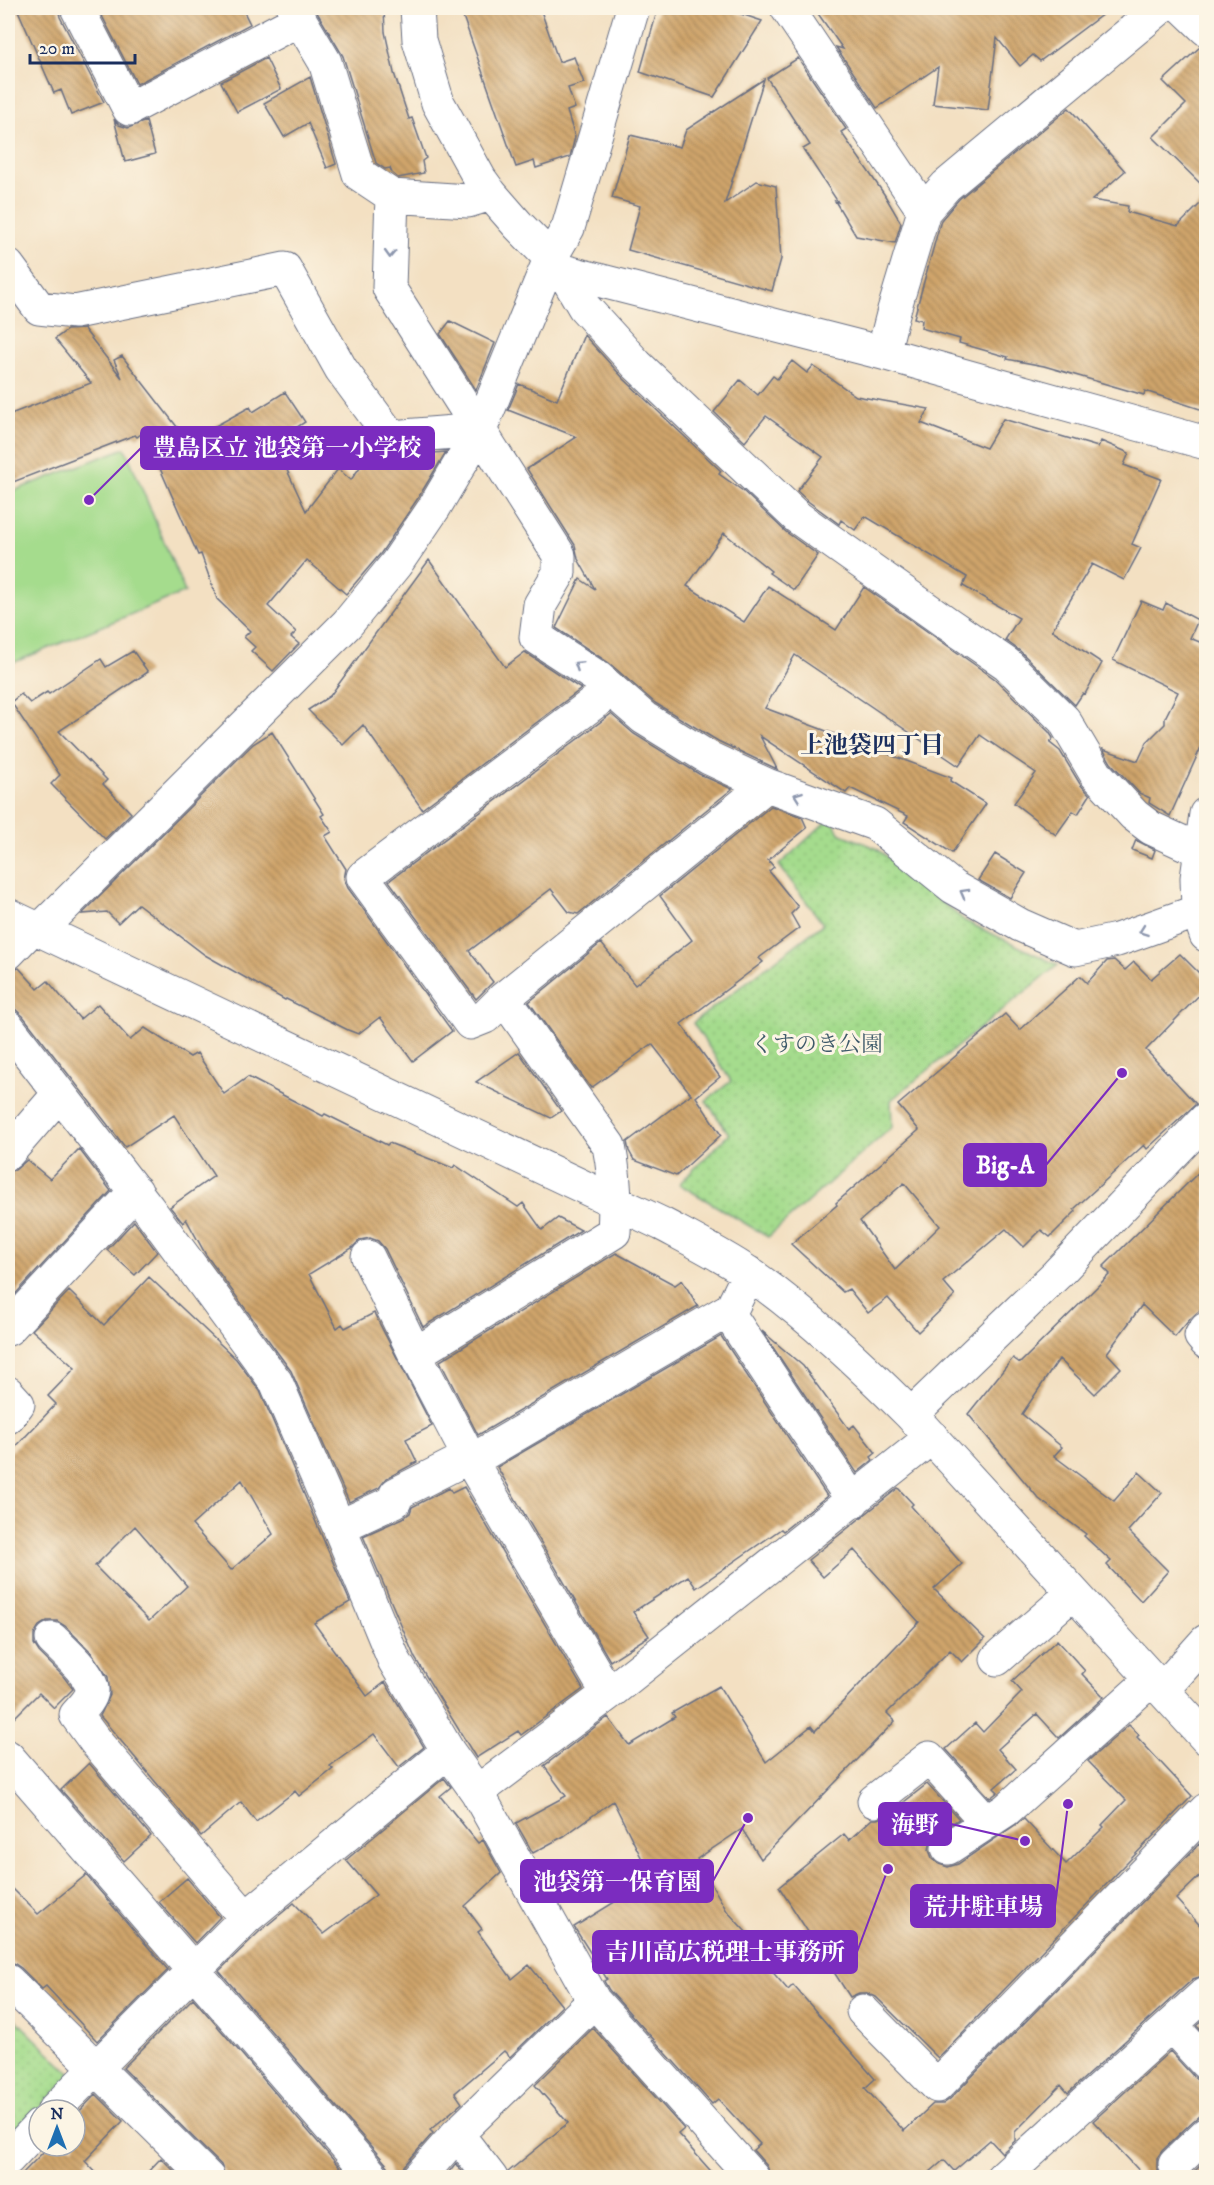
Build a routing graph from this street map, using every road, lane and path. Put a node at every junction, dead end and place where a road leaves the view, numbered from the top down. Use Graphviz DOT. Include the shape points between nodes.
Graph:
graph roads {
  1 [pos="77,8"];
  2 [pos="417,8"];
  3 [pos="633,8"];
  4 [pos="787,8"];
  5 [pos="1160,8"];
  6 [pos="1184,8"];
  7 [pos="296,14"];
  8 [pos="1206,29"];
  9 [pos="491,194"];
  10 [pos="392,196"];
  11 [pos="924,211"];
  12 [pos="556,265"];
  13 [pos="8,266"];
  14 [pos="883,353"];
  15 [pos="480,430"];
  16 [pos="1206,443"];
  17 [pos="611,690"];
  18 [pos="767,785"];
  19 [pos="1206,814"];
  20 [pos="1201,851"];
  21 [pos="1202,923"];
  22 [pos="27,924"];
  23 [pos="8,953"];
  24 [pos="504,998"];
  25 [pos="8,1027"];
  26 [pos="59,1094"];
  27 [pos="1206,1119"];
  28 [pos="8,1153"];
  29 [pos="136,1191"];
  30 [pos="616,1203"];
  31 [pos="368,1257"];
  32 [pos="749,1274"];
  33 [pos="727,1311"];
  34 [pos="8,1329"];
  35 [pos="1206,1329"];
  36 [pos="1206,1342"];
  37 [pos="415,1354"];
  38 [pos="8,1393"];
  39 [pos="8,1417"];
  40 [pos="921,1426"];
  41 [pos="471,1461"];
  42 [pos="853,1501"];
  43 [pos="339,1527"];
  44 [pos="1073,1593"];
  45 [pos="52,1639"];
  46 [pos="1206,1641"];
  47 [pos="997,1659"];
  48 [pos="1158,1684"];
  49 [pos="608,1694"];
  50 [pos="1206,1738"];
  51 [pos="448,1751"];
  52 [pos="8,1757"];
  53 [pos="477,1792"];
  54 [pos="874,1801"];
  55 [pos="1206,1810"];
  56 [pos="987,1822"];
  57 [pos="948,1848"];
  58 [pos="246,1918"];
  59 [pos="194,1969"];
  60 [pos="8,1981"];
  61 [pos="1206,1993"];
  62 [pos="594,2001"];
  63 [pos="863,2011"];
  64 [pos="1171,2025"];
  65 [pos="1206,2063"];
  66 [pos="95,2067"];
  67 [pos="65,2098"];
  68 [pos="457,2134"];
  69 [pos="1206,2134"];
  70 [pos="27,2139"];
  71 [pos="8,2159"];
  72 [pos="1175,2163"];
  73 [pos="8,2172"];
  74 [pos="13,2178"];
  75 [pos="208,2178"];
  76 [pos="374,2178"];
  77 [pos="418,2178"];
  78 [pos="491,2178"];
  79 [pos="753,2178"];
  80 [pos="1002,2178"];
  1 -- 7 [label="street" via="129,109"];
  2 -- 9 [label="street" via="419,40 438,103"];
  3 -- 12 [label="street"];
  4 -- 11 [label="street"];
  5 -- 11 [label="street" via="946,186"];
  6 -- 8 [label="street"];
  7 -- 10 [label="street" via="325,62 359,174"];
  9 -- 10 [label="street" via="468,201"];
  9 -- 12 [label="street"];
  10 -- 15 [label="street, one-way" via="389,288"];
  11 -- 14 [label="street"];
  12 -- 14 [label="street"];
  12 -- 15 [label="street"];
  12 -- 20 [label="street" via="584,307 637,365 797,516 1007,664 1064,720 1096,774 1134,815 1151,828"];
  13 -- 15 [label="street" via="39,308 75,312 285,269 341,369 391,437"];
  14 -- 16 [label="street"];
  17 -- 15 [label="street, one-way" via="536,637 540,605 559,573 559,555"];
  15 -- 22 [label="street" via="428,518 347,624"];
  17 -- 18 [label="street" via="644,718 681,741"];
  17 -- 24 [label="street" via="363,877 470,1023 485,1017"];
  21 -- 18 [label="street, one-way" via="1075,949 1020,925 953,887 875,824"];
  18 -- 24 [label="street"];
  19 -- 20 [label="street"];
  20 -- 21 [label="street" via="1197,878"];
  22 -- 23 [label="street"];
  22 -- 30 [label="street"];
  24 -- 30 [label="street" via="609,1146"];
  25 -- 26 [label="street"];
  26 -- 28 [label="street"];
  26 -- 29 [label="street"];
  27 -- 40 [label="street" via="1057,1274"];
  29 -- 34 [label="street"];
  29 -- 43 [label="street" via="276,1382"];
  30 -- 32 [label="street" via="662,1224"];
  30 -- 37 [label="street" via="614,1232"];
  31 -- 37 [label="street"];
  32 -- 33 [label="street"];
  32 -- 40 [label="street" via="858,1363"];
  33 -- 41 [label="street"];
  33 -- 42 [label="street"];
  35 -- 36 [label="street" via="1201,1336"];
  37 -- 41 [label="street"];
  38 -- 39 [label="street" via="18,1404"];
  40 -- 42 [label="street"];
  40 -- 44 [label="street"];
  41 -- 43 [label="street" via="452,1465 396,1494 394,1501"];
  41 -- 49 [label="street"];
  42 -- 49 [label="street"];
  43 -- 51 [label="street" via="394,1660"];
  44 -- 47 [label="street"];
  44 -- 48 [label="street"];
  45 -- 58 [label="street" via="89,1678 92,1687 92,1694 76,1715"];
  46 -- 48 [label="street"];
  48 -- 50 [label="street"];
  48 -- 56 [label="street"];
  49 -- 53 [label="street"];
  51 -- 53 [label="street"];
  51 -- 58 [label="street"];
  52 -- 59 [label="street"];
  53 -- 62 [label="street"];
  54 -- 56 [label="street" via="929,1758"];
  55 -- 63 [label="street" via="937,2086"];
  56 -- 57 [label="street"];
  58 -- 59 [label="street"];
  59 -- 66 [label="street"];
  59 -- 76 [label="street"];
  60 -- 66 [label="street"];
  61 -- 64 [label="street"];
  62 -- 68 [label="street"];
  62 -- 79 [label="street"];
  64 -- 65 [label="street"];
  64 -- 80 [label="street"];
  66 -- 67 [label="street"];
  66 -- 75 [label="street"];
  68 -- 77 [label="street"];
  68 -- 78 [label="street"];
  69 -- 72 [label="street"];
  70 -- 71 [label="street"];
  73 -- 74 [label="street"];
}
